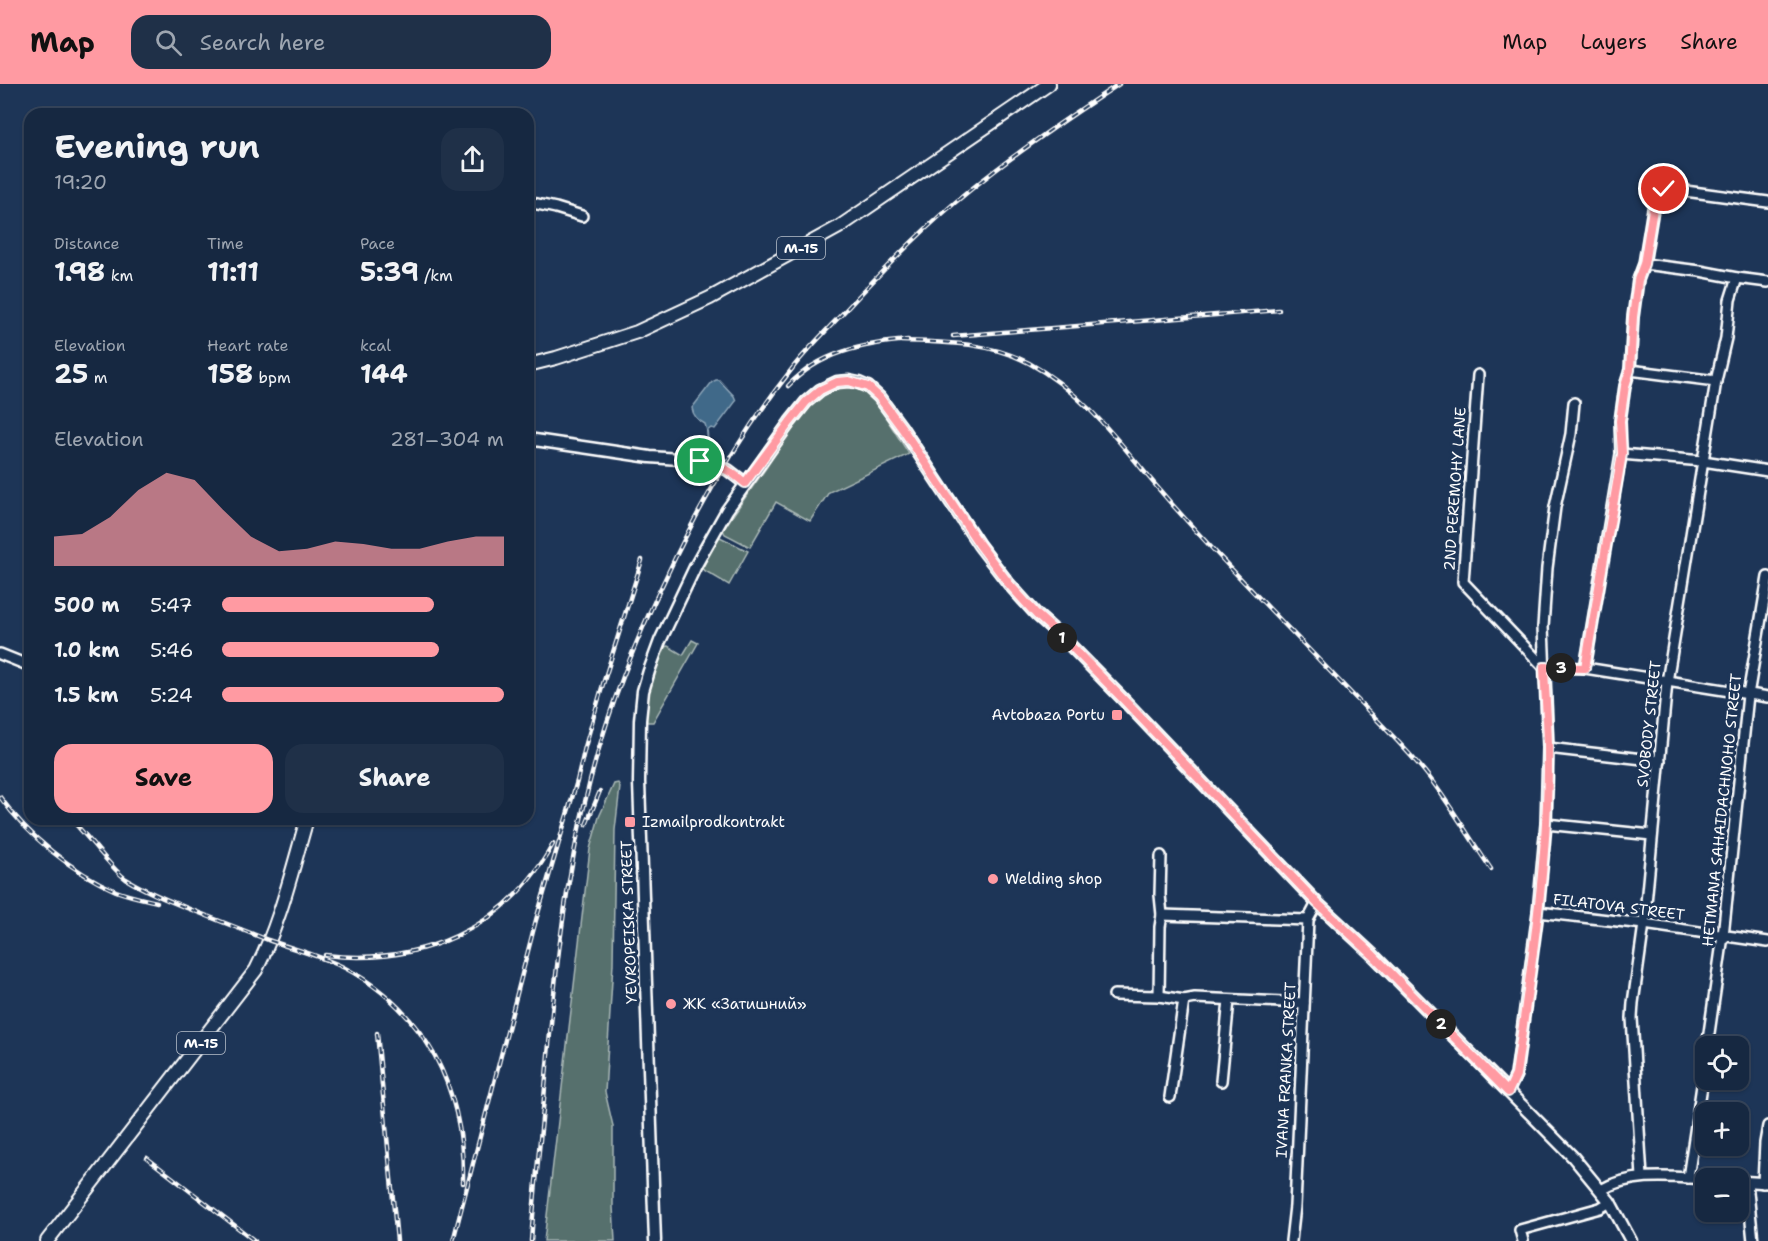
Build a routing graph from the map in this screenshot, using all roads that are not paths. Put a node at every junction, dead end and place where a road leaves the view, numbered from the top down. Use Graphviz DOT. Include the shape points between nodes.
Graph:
graph roads {
  1 [pos="1049,84"];
  2 [pos="1768,202"];
  3 [pos="534,203"];
  4 [pos="582,216"];
  5 [pos="1644,264"];
  6 [pos="1737,278"];
  7 [pos="1768,282"];
  8 [pos="534,363"];
  9 [pos="1630,370"];
  10 [pos="1478,375"];
  11 [pos="1716,381"];
  12 [pos="1574,403"];
  13 [pos="534,440"];
  14 [pos="1622,454"];
  15 [pos="1703,461"];
  16 [pos="1768,471"];
  17 [pos="745,483"];
  18 [pos="1768,577"];
  19 [pos="0,654"];
  20 [pos="24,664"];
  21 [pos="1544,667"];
  22 [pos="1585,668"];
  23 [pos="1667,682"];
  24 [pos="1748,695"];
  25 [pos="1768,697"];
  26 [pos="1548,748"];
  27 [pos="1660,761"];
  28 [pos="1546,824"];
  29 [pos="305,825"];
  30 [pos="1652,835"];
  31 [pos="1161,856"];
  32 [pos="1317,903"];
  33 [pos="1538,912"];
  34 [pos="1162,915"];
  35 [pos="1308,920"];
  36 [pos="1644,924"];
  37 [pos="1723,936"];
  38 [pos="1768,942"];
  39 [pos="1114,995"];
  40 [pos="1159,996"];
  41 [pos="1184,1000"];
  42 [pos="1229,1000"];
  43 [pos="1304,1004"];
  44 [pos="1709,1036"];
  45 [pos="1221,1081"];
  46 [pos="1701,1090"];
  47 [pos="1508,1092"];
  48 [pos="1170,1096"];
  49 [pos="1768,1126"];
  50 [pos="1642,1177"];
  51 [pos="1688,1178"];
  52 [pos="1695,1178"];
  53 [pos="1749,1182"];
  54 [pos="1766,1183"];
  55 [pos="1601,1190"];
  56 [pos="1610,1202"];
  57 [pos="1749,1217"];
  58 [pos="47,1241"];
  59 [pos="656,1241"];
  60 [pos="1291,1241"];
  61 [pos="1523,1241"];
  62 [pos="1631,1241"];
  63 [pos="1753,1241"];
  1 -- 8 [label="highway, М-15" via="839,227 711,298 637,332"];
  2 -- 5 [label="street" via="1664,189 1655,197"];
  3 -- 4 [label="street"];
  5 -- 6 [label="street"];
  5 -- 9 [label="street" via="1633,317"];
  6 -- 7 [label="street"];
  6 -- 11 [label="street, SVOBODY STREET"];
  9 -- 11 [label="street"];
  9 -- 14 [label="street" via="1620,421"];
  10 -- 21 [label="street, 2ND PEREMOHY LANE" via="1463,582"];
  11 -- 15 [label="street, SVOBODY STREET"];
  12 -- 21 [label="street" via="1547,568"];
  13 -- 17 [label="main road" via="650,457 709,461"];
  14 -- 15 [label="street"];
  14 -- 22 [label="street"];
  15 -- 16 [label="street"];
  15 -- 23 [label="street, SVOBODY STREET"];
  17 -- 32 [label="main road, YEVROPEISKA STREET" via="806,402 820,390 849,381 868,387 902,428 1009,584"];
  17 -- 59 [label="main road, YEVROPEISKA STREET" via="696,565 663,633 640,710 640,844"];
  18 -- 24 [label="street, HETMANA SAHAIDACHNOHO STREET"];
  19 -- 20 [label="street"];
  21 -- 22 [label="street"];
  21 -- 26 [label="street"];
  22 -- 23 [label="street"];
  23 -- 24 [label="street"];
  23 -- 27 [label="street, SVOBODY STREET"];
  24 -- 25 [label="street"];
  24 -- 37 [label="street, HETMANA SAHAIDACHNOHO STREET"];
  26 -- 27 [label="street"];
  26 -- 28 [label="street"];
  27 -- 30 [label="street, SVOBODY STREET"];
  28 -- 30 [label="street"];
  28 -- 33 [label="street"];
  29 -- 58 [label="highway, М-15" via="280,911 256,970"];
  30 -- 36 [label="street, SVOBODY STREET"];
  31 -- 34 [label="street"];
  32 -- 35 [label="street, IVANA FRANKA STREET"];
  32 -- 47 [label="main road, YEVROPEISKA STREET"];
  33 -- 36 [label="street, FILATOVA STREET"];
  33 -- 47 [label="street" via="1516,1075"];
  34 -- 35 [label="street"];
  34 -- 40 [label="street"];
  35 -- 43 [label="street, IVANA FRANKA STREET"];
  36 -- 37 [label="street, FILATOVA STREET"];
  36 -- 50 [label="street, SVOBODY STREET" via="1632,1018"];
  37 -- 38 [label="street, FILATOVA STREET"];
  37 -- 44 [label="street, HETMANA SAHAIDACHNOHO STREET"];
  39 -- 40 [label="street"];
  40 -- 41 [label="street"];
  41 -- 42 [label="street"];
  41 -- 48 [label="street"];
  42 -- 43 [label="street"];
  42 -- 45 [label="street"];
  43 -- 60 [label="street, IVANA FRANKA STREET"];
  46 -- 51 [label="street"];
  47 -- 55 [label="main road, YEVROPEISKA STREET"];
  49 -- 54 [label="street"];
  50 -- 51 [label="street"];
  50 -- 55 [label="street"];
  51 -- 52 [label="street"];
  53 -- 54 [label="street"];
  55 -- 56 [label="main road, YEVROPEISKA STREET"];
  56 -- 61 [label="street" via="1520,1230"];
  56 -- 62 [label="main road, YEVROPEISKA STREET"];
  57 -- 63 [label="street"];
}
